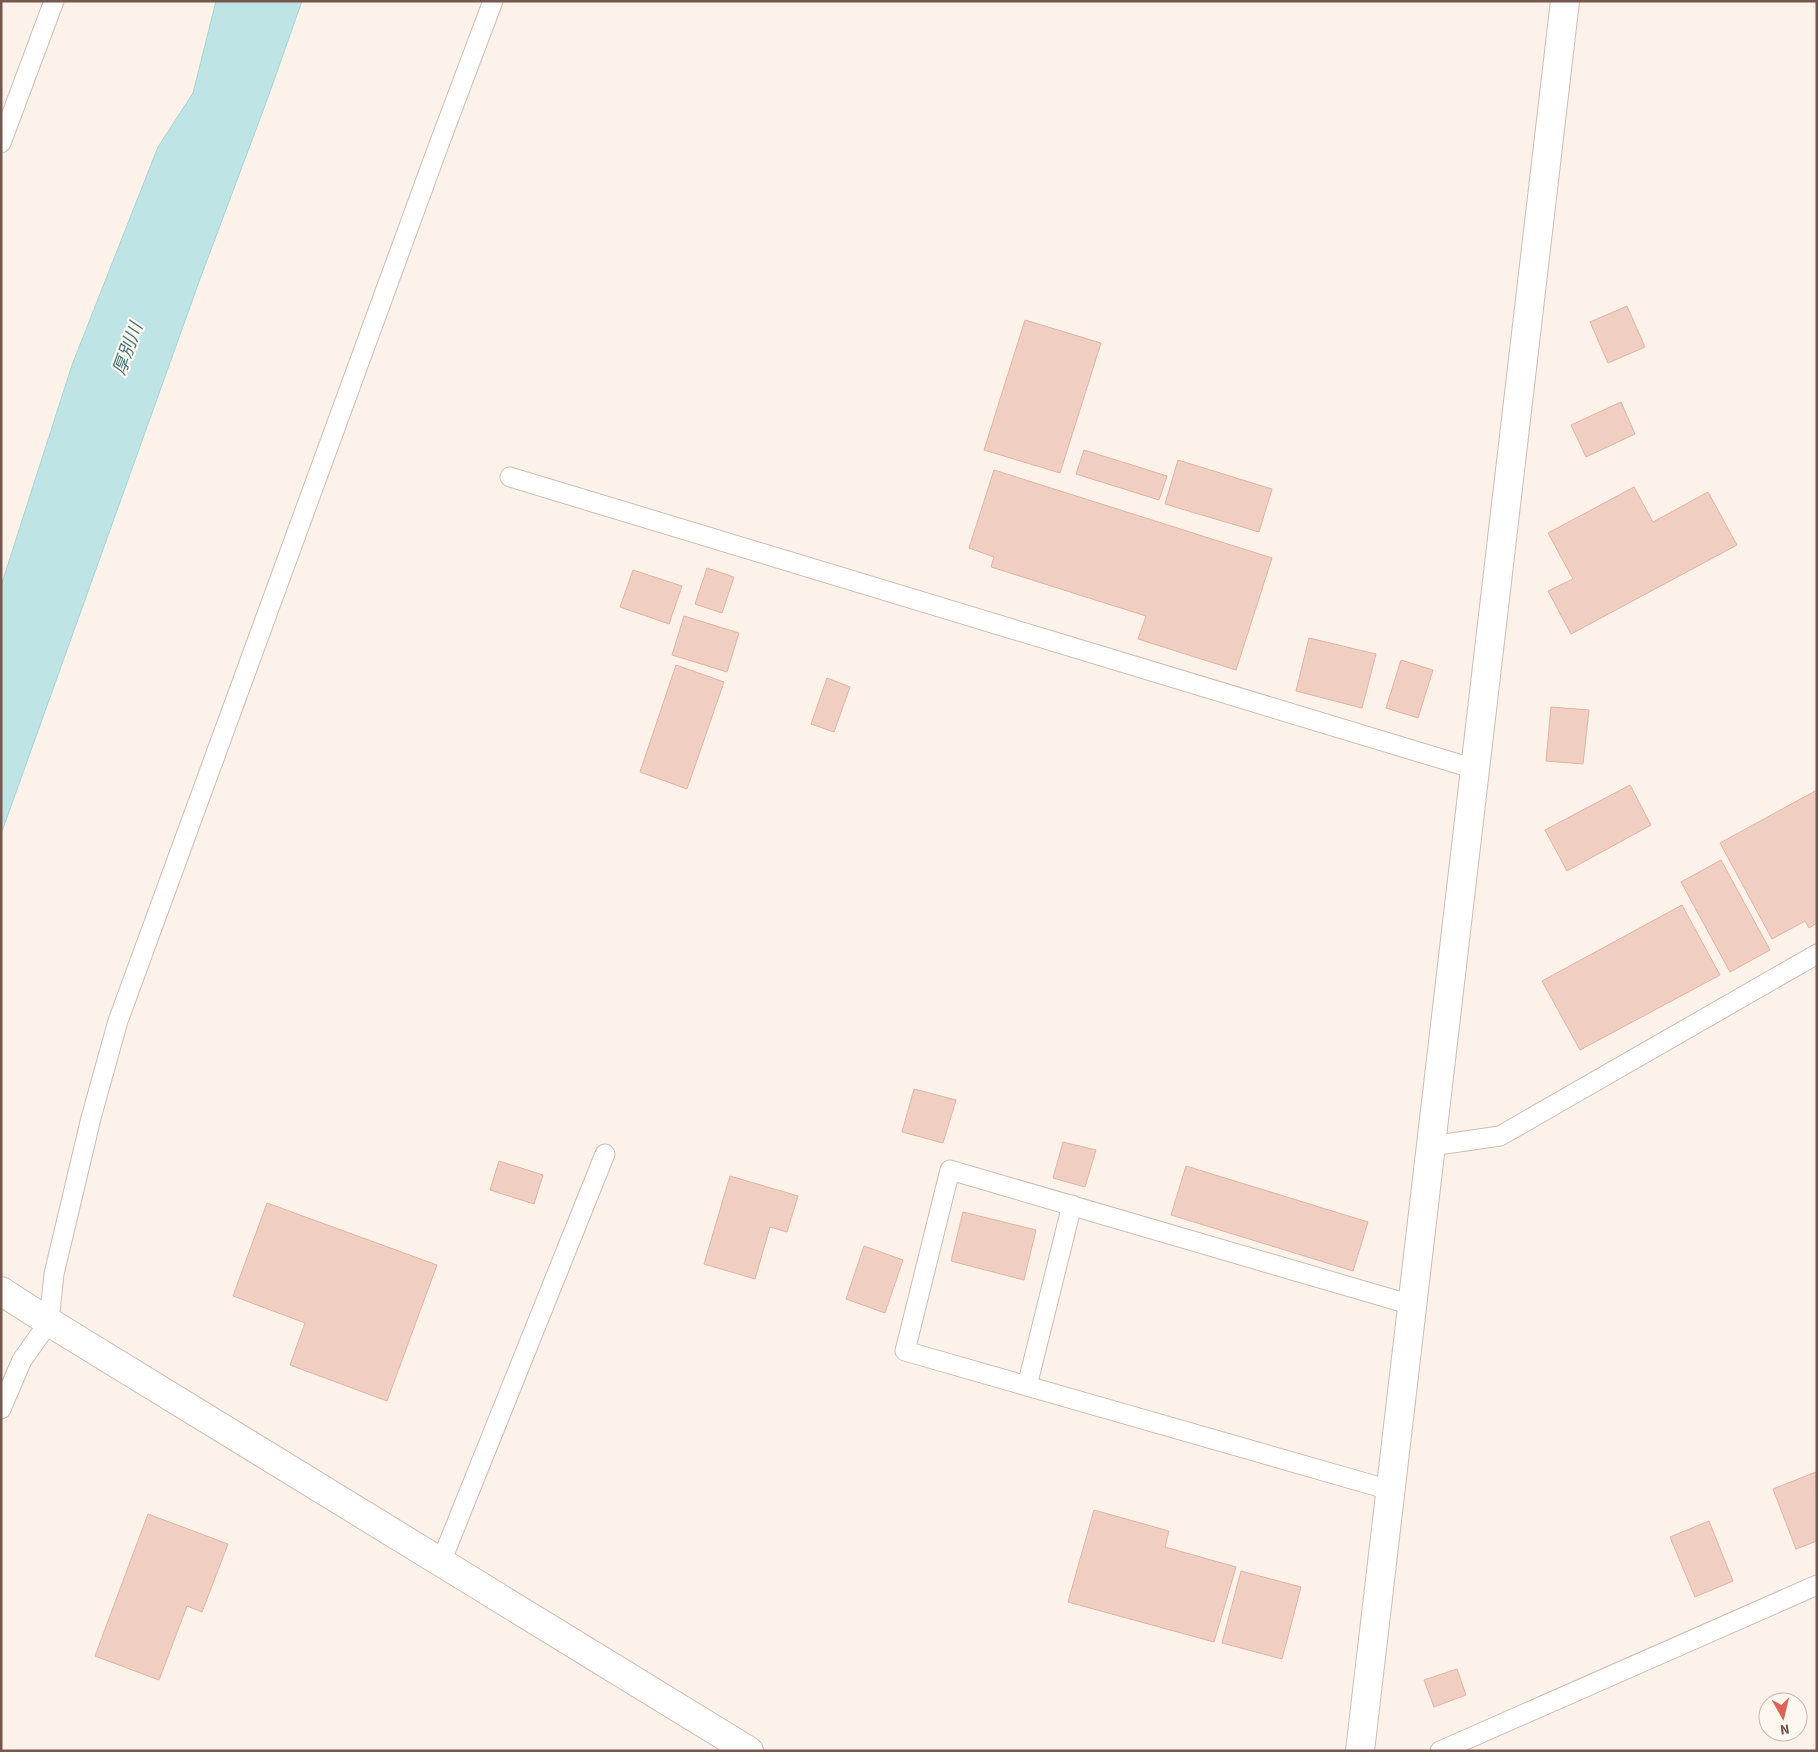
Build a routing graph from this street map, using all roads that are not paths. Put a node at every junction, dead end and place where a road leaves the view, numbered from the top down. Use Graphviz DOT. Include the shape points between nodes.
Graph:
graph roads {
  1 [pos="54,1"];
  2 [pos="493,1"];
  3 [pos="1564,1"];
  4 [pos="1,143"];
  5 [pos="510,477"];
  6 [pos="1475,769"];
  7 [pos="1817,954"];
  8 [pos="1431,1146"];
  9 [pos="605,1154"];
  10 [pos="1072,1205"];
  11 [pos="1,1291"];
  12 [pos="1412,1305"];
  13 [pos="40,1315"];
  14 [pos="1027,1386"];
  15 [pos="1,1409"];
  16 [pos="1390,1490"];
  17 [pos="441,1562"];
  18 [pos="1817,1585"];
  19 [pos="749,1751"];
  20 [pos="1360,1751"];
  21 [pos="1440,1751"];
  1 -- 4 [label="lane"];
  2 -- 13 [label="lane" via="118,1021 54,1274"];
  3 -- 6 [label="street"];
  5 -- 6 [label="lane"];
  6 -- 8 [label="street"];
  7 -- 8 [label="lane" via="1500,1136"];
  8 -- 12 [label="street"];
  9 -- 17 [label="lane"];
  10 -- 12 [label="lane"];
  10 -- 14 [label="lane"];
  10 -- 14 [label="lane" via="950,1170 905,1351"];
  11 -- 13 [label="street"];
  12 -- 16 [label="street"];
  13 -- 15 [label="lane"];
  13 -- 17 [label="street"];
  14 -- 16 [label="lane"];
  16 -- 20 [label="street"];
  17 -- 19 [label="street"];
  18 -- 21 [label="lane"];
}
